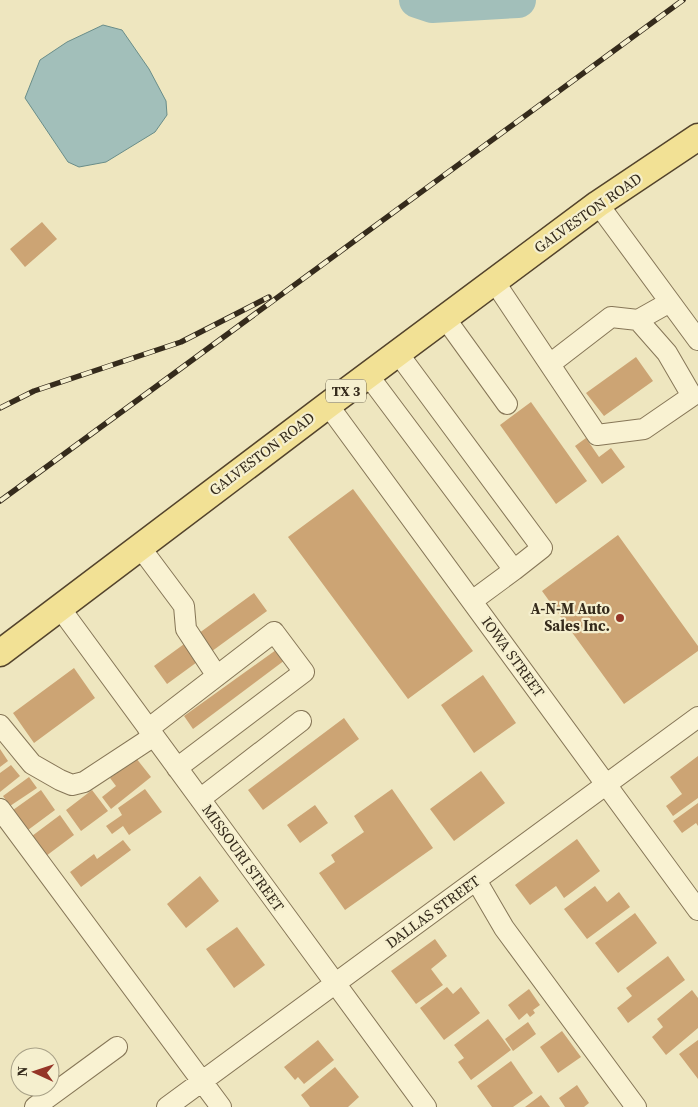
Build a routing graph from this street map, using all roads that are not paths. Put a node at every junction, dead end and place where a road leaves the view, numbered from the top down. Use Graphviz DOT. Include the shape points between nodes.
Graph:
graph roads {
  1 [pos="698,137"];
  2 [pos="598,204"];
  3 [pos="494,281"];
  4 [pos="670,302"];
  5 [pos="445,318"];
  6 [pos="638,320"];
  7 [pos="698,340"];
  8 [pos="397,352"];
  9 [pos="550,364"];
  10 [pos="368,375"];
  11 [pos="328,404"];
  12 [pos="507,404"];
  13 [pos="140,547"];
  14 [pos="514,570"];
  15 [pos="472,601"];
  16 [pos="60,608"];
  17 [pos="0,652"];
  18 [pos="217,676"];
  19 [pos="698,717"];
  20 [pos="301,721"];
  21 [pos="0,725"];
  22 [pos="151,733"];
  23 [pos="177,768"];
  24 [pos="606,784"];
  25 [pos="200,799"];
  26 [pos="0,809"];
  27 [pos="476,880"];
  28 [pos="698,910"];
  29 [pos="335,983"];
  30 [pos="117,1047"];
  31 [pos="203,1081"];
  32 [pos="35,1107"];
  33 [pos="167,1107"];
  34 [pos="221,1107"];
  35 [pos="426,1107"];
  36 [pos="636,1107"];
  1 -- 2 [label="main road, GALVESTON ROAD / TX 3"];
  2 -- 3 [label="main road, GALVESTON ROAD / TX 3"];
  2 -- 4 [label="street"];
  3 -- 5 [label="main road, GALVESTON ROAD / TX 3"];
  3 -- 9 [label="street"];
  4 -- 6 [label="street"];
  4 -- 7 [label="street"];
  5 -- 8 [label="main road, GALVESTON ROAD / TX 3"];
  5 -- 12 [label="street"];
  6 -- 9 [label="street" via="611,316"];
  6 -- 9 [label="street" via="667,353 692,396 644,429 597,435"];
  8 -- 10 [label="main road, GALVESTON ROAD / TX 3"];
  8 -- 14 [label="street" via="542,548"];
  10 -- 11 [label="main road, GALVESTON ROAD / TX 3"];
  10 -- 14 [label="street"];
  11 -- 13 [label="main road, GALVESTON ROAD / TX 3"];
  11 -- 15 [label="street, IOWA STREET"];
  13 -- 16 [label="main road, GALVESTON ROAD / TX 3"];
  13 -- 18 [label="street" via="184,606 186,629"];
  14 -- 15 [label="street"];
  15 -- 24 [label="street, IOWA STREET"];
  16 -- 17 [label="main road, GALVESTON ROAD / TX 3"];
  16 -- 22 [label="street, MISSOURI STREET"];
  18 -- 22 [label="street"];
  18 -- 23 [label="street" via="274,632 304,672"];
  19 -- 24 [label="street, DALLAS STREET"];
  20 -- 25 [label="street"];
  21 -- 22 [label="street" via="32,764 72,785 84,782"];
  22 -- 23 [label="street, MISSOURI STREET"];
  23 -- 25 [label="street, MISSOURI STREET"];
  24 -- 27 [label="street, DALLAS STREET"];
  24 -- 28 [label="street, IOWA STREET"];
  25 -- 29 [label="street, MISSOURI STREET"];
  26 -- 31 [label="street"];
  27 -- 29 [label="street, DALLAS STREET"];
  27 -- 36 [label="street" via="504,928"];
  29 -- 31 [label="street, DALLAS STREET"];
  29 -- 35 [label="street, MISSOURI STREET"];
  30 -- 32 [label="street"];
  31 -- 33 [label="street, DALLAS STREET"];
  31 -- 34 [label="street"];
}
